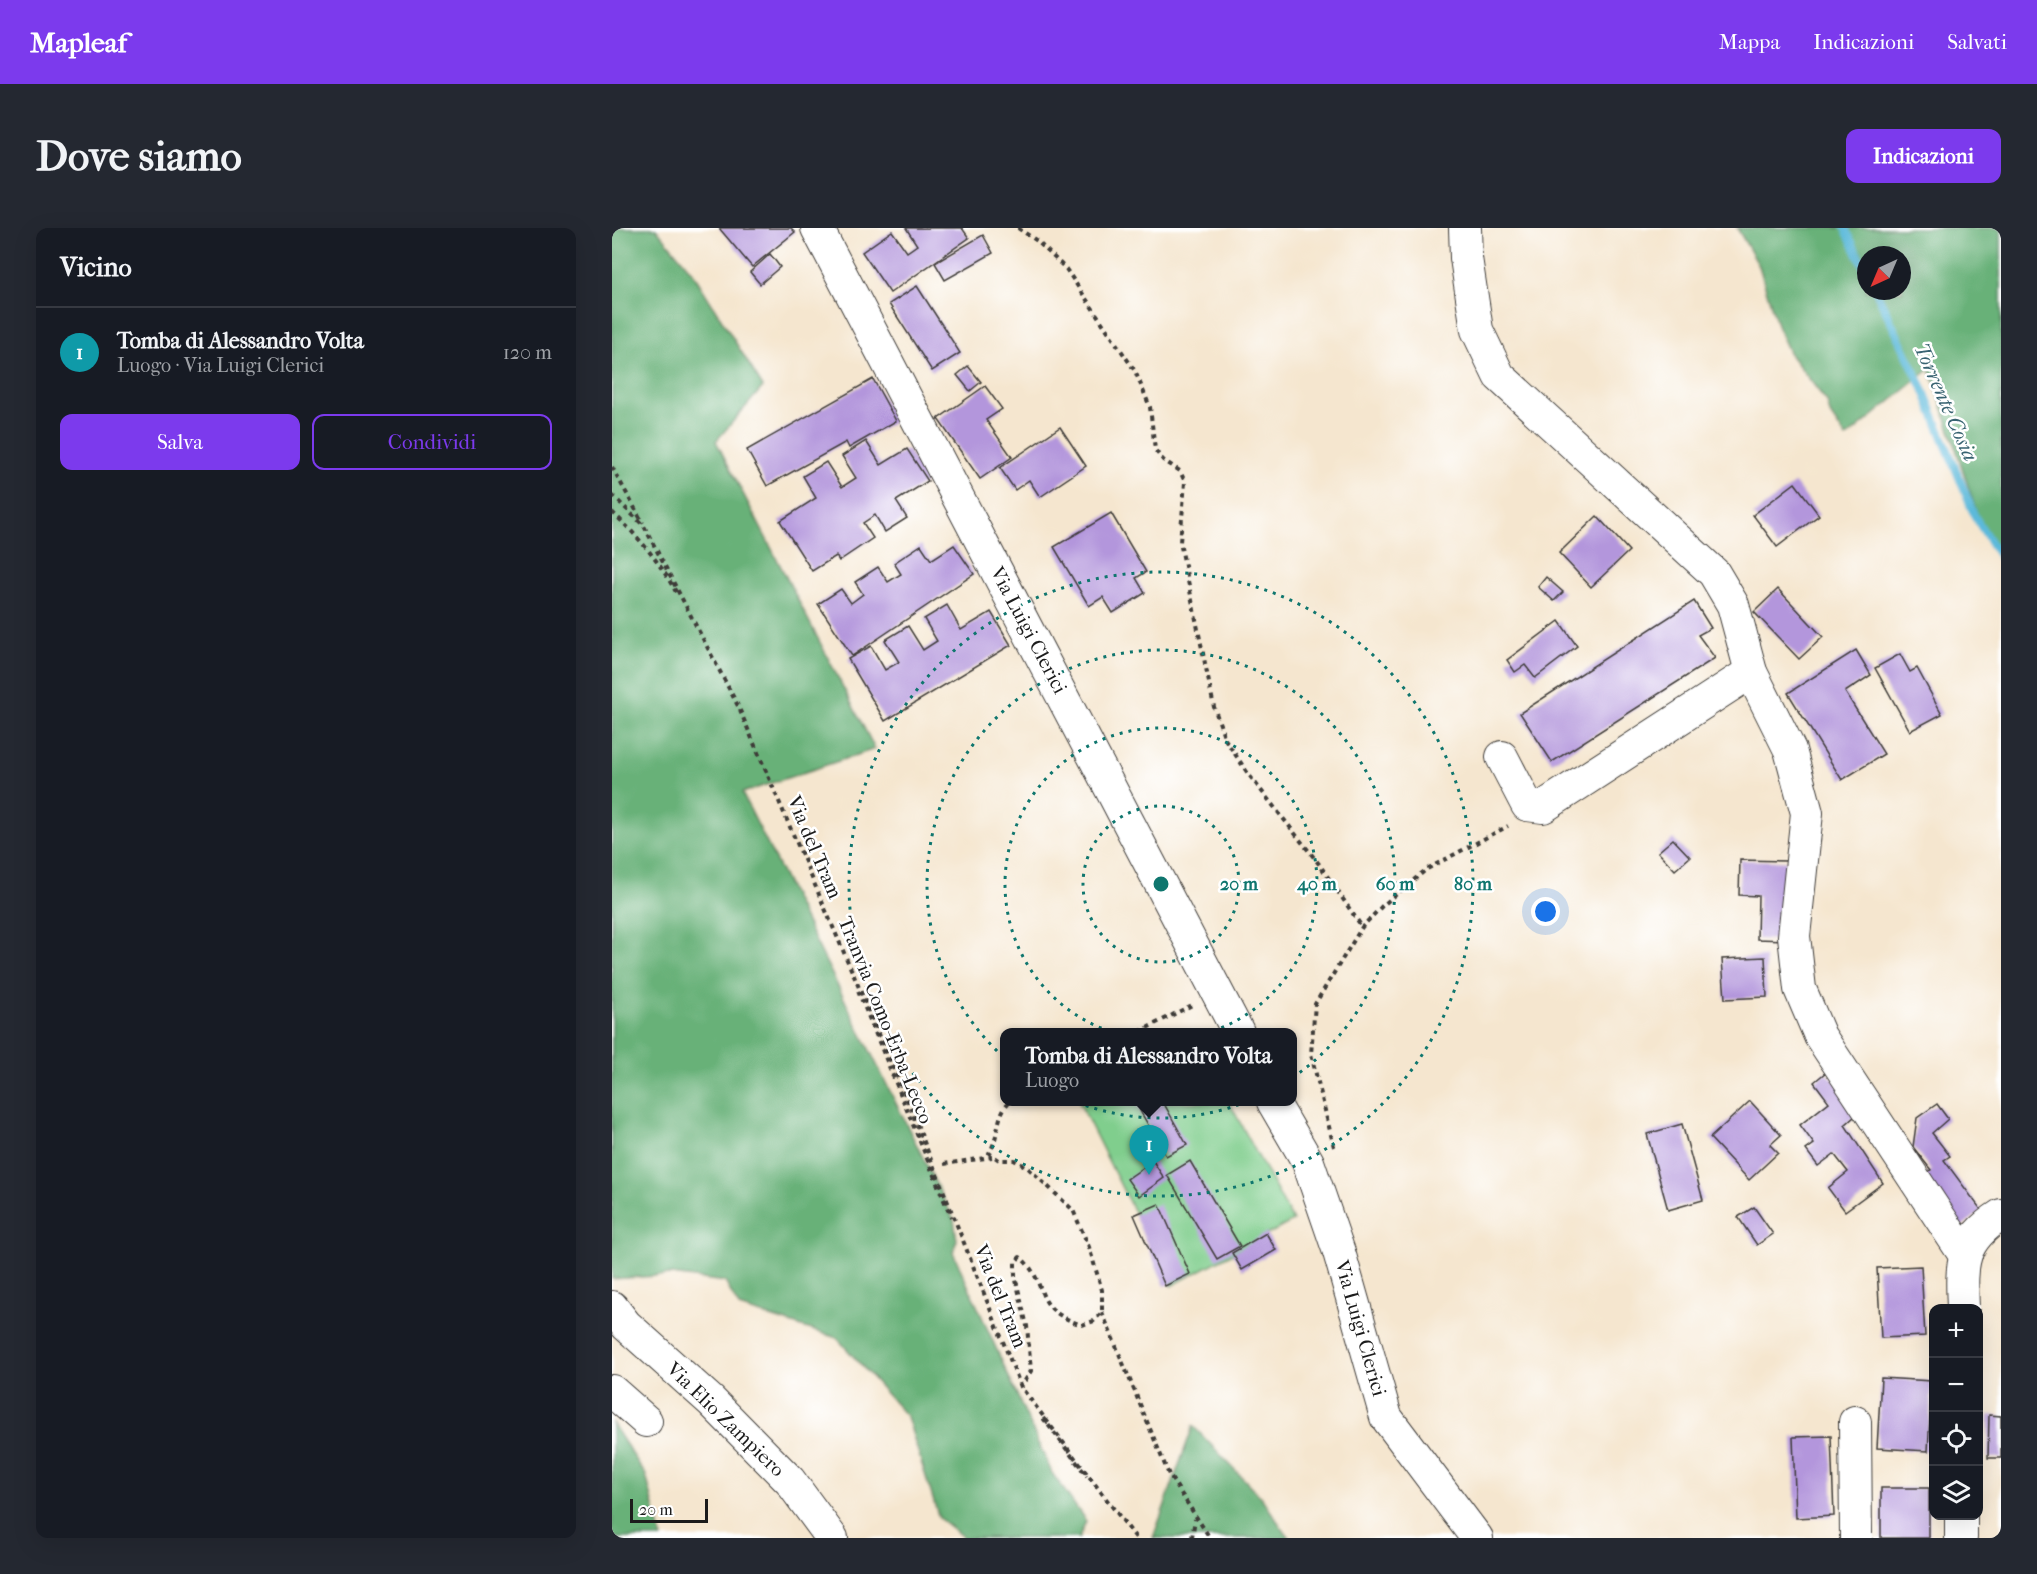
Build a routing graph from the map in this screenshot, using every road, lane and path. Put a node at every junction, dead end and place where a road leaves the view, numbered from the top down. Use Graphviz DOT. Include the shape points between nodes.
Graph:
graph roads {
  1 [pos="817,228"];
  2 [pos="1018,228"];
  3 [pos="1465,228"];
  4 [pos="612,467"];
  5 [pos="612,495"];
  6 [pos="612,512"];
  7 [pos="645,526"];
  8 [pos="1751,672"];
  9 [pos="1502,757"];
  10 [pos="1543,807"];
  11 [pos="1362,927"];
  12 [pos="1208,970"];
  13 [pos="1146,1028"];
  14 [pos="1236,1028"];
  15 [pos="909,1104"];
  16 [pos="1005,1106"];
  17 [pos="1276,1106"];
  18 [pos="1335,1149"];
  19 [pos="992,1157"];
  20 [pos="944,1164"];
  21 [pos="928,1166"];
  22 [pos="2001,1215"];
  23 [pos="1964,1254"];
  24 [pos="1963,1304"];
  25 [pos="612,1307"];
  26 [pos="1102,1312"];
  27 [pos="1021,1387"];
  28 [pos="612,1391"];
  29 [pos="646,1420"];
  30 [pos="1855,1422"];
  31 [pos="1196,1519"];
  32 [pos="1961,1520"];
  33 [pos="832,1538"];
  34 [pos="1136,1538"];
  35 [pos="1192,1538"];
  36 [pos="1210,1538"];
  37 [pos="1477,1538"];
  38 [pos="1856,1538"];
  39 [pos="1961,1538"];
  1 -- 12 [label="street, Via Luigi Clerici"];
  2 -- 11 [label="path" via="1066,269 1135,371 1150,407 1155,450 1180,471 1185,482 1180,542 1214,707 1225,740"];
  3 -- 8 [label="street" via="1477,330 1499,376 1714,573 1733,605"];
  4 -- 7 [label="path"];
  5 -- 7 [label="path, Via del Tram"];
  6 -- 34 [label="path, Tranvia Como-Erba-Lecco" via="663,568 747,724 1026,1392 1048,1427"];
  7 -- 15 [label="path, Via del Tram" via="738,706"];
  8 -- 10 [label="street"];
  8 -- 23 [label="street" via="1790,750 1807,813 1794,936 1800,989 1820,1036"];
  9 -- 10 [label="street" via="1527,805"];
  10 -- 11 [label="path" via="1427,869"];
  11 -- 18 [label="path" via="1315,1004 1311,1054"];
  12 -- 13 [label="path" via="1194,1004"];
  12 -- 14 [label="street, Via Luigi Clerici"];
  15 -- 21 [label="path" via="907,1117"];
  15 -- 27 [label="path, Via del Tram"];
  16 -- 19 [label="path" via="999,1115 997,1141 989,1153"];
  17 -- 37 [label="street, Via Luigi Clerici" via="1308,1162 1339,1252 1386,1416"];
  19 -- 20 [label="path"];
  19 -- 26 [label="path" via="1014,1160 1027,1167 1073,1210 1102,1290"];
  22 -- 23 [label="street" via="1979,1232"];
  23 -- 24 [label="street"];
  25 -- 33 [label="street, Via Elio Zampiero" via="626,1325 711,1401 790,1481"];
  26 -- 27 [label="path" via="1094,1321 1082,1325 1051,1310 1042,1298 1034,1273 1020,1257 1015,1262 1015,1276 1027,1326 1031,1371"];
  26 -- 31 [label="path" via="1169,1474"];
  27 -- 34 [label="path, Via del Tram"];
  28 -- 29 [label="street"];
  30 -- 38 [label="street"];
  31 -- 35 [label="path"];
  31 -- 36 [label="path"];
  32 -- 39 [label="street"];
}
